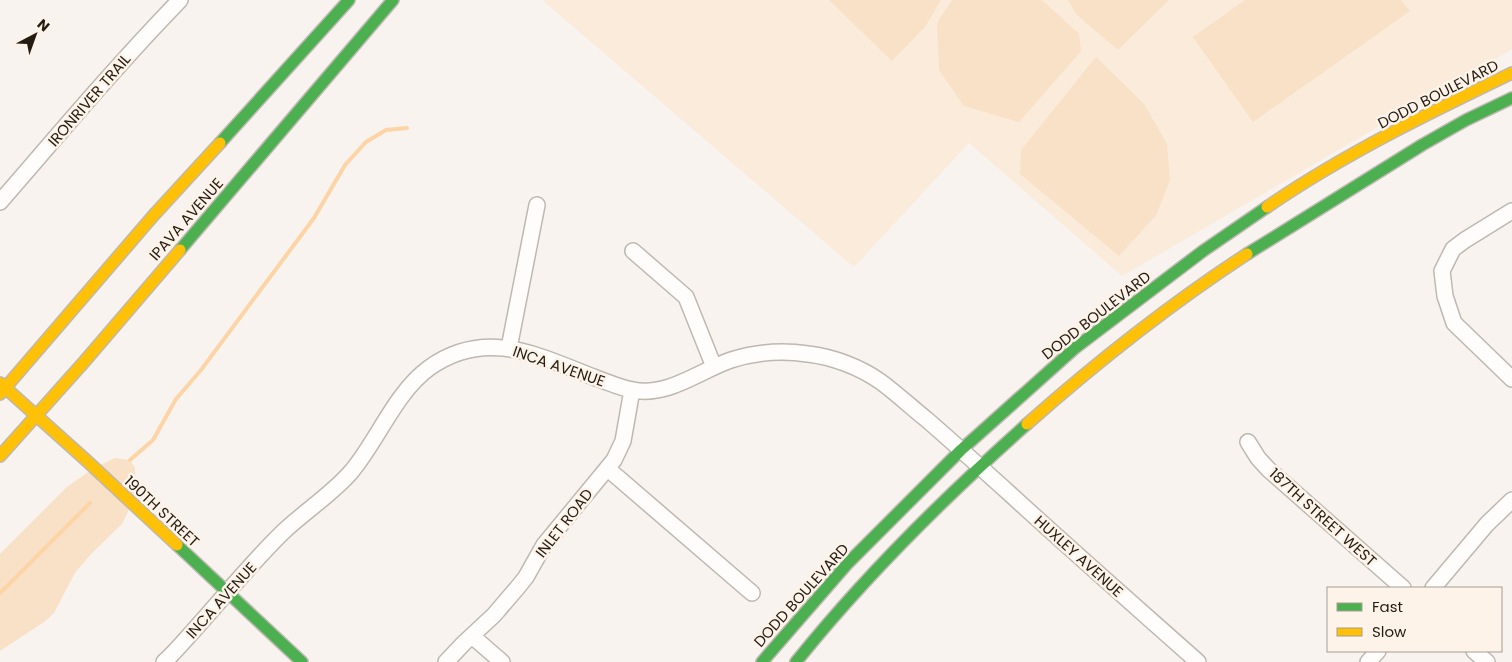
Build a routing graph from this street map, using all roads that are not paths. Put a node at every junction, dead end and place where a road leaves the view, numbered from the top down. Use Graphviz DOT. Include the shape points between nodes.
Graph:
graph roads {
  1 [pos="180,0"];
  2 [pos="349,0"];
  3 [pos="393,0"];
  4 [pos="1512,73"];
  5 [pos="1512,98"];
  6 [pos="0,202"];
  7 [pos="537,205"];
  8 [pos="1512,211"];
  9 [pos="633,251"];
  10 [pos="509,348"];
  11 [pos="714,366"];
  12 [pos="1512,379"];
  13 [pos="2,388"];
  14 [pos="632,390"];
  15 [pos="36,415"];
  16 [pos="1248,442"];
  17 [pos="961,450"];
  18 [pos="0,456"];
  19 [pos="980,467"];
  20 [pos="608,468"];
  21 [pos="1512,500"];
  22 [pos="1402,587"];
  23 [pos="1434,587"];
  24 [pos="228,593"];
  25 [pos="752,593"];
  26 [pos="472,636"];
  27 [pos="1377,652"];
  28 [pos="1475,652"];
  29 [pos="164,662"];
  30 [pos="302,662"];
  31 [pos="446,662"];
  32 [pos="502,662"];
  33 [pos="762,662"];
  34 [pos="796,662"];
  35 [pos="1198,662"];
  36 [pos="1368,662"];
  37 [pos="1487,662"];
  1 -- 6 [label="street, IRONRIVER TRAIL"];
  2 -- 13 [label="main road, IPAVA AVENUE"];
  3 -- 15 [label="main road, IPAVA AVENUE"];
  4 -- 17 [label="main road, DODD BOULEVARD" via="1359,150 1227,234 1075,348"];
  5 -- 19 [label="main road" via="1455,126 1381,170 1203,283 1077,380"];
  7 -- 10 [label="street"];
  8 -- 12 [label="street" via="1453,249 1442,271 1445,296 1454,323"];
  9 -- 11 [label="street" via="686,297"];
  10 -- 14 [label="street, INCA AVENUE"];
  10 -- 24 [label="street, INCA AVENUE" via="478,348 462,352 443,360 414,382 348,476 283,532"];
  11 -- 14 [label="street, INCA AVENUE" via="666,388"];
  11 -- 17 [label="street, INCA AVENUE" via="757,354 781,352 832,358 878,380"];
  13 -- 15 [label="main road, 190TH STREET"];
  14 -- 20 [label="street, INLET ROAD" via="623,441"];
  15 -- 18 [label="main road, IPAVA AVENUE"];
  15 -- 24 [label="main road, 190TH STREET"];
  16 -- 22 [label="street, 187TH STREET WEST" via="1268,468"];
  17 -- 19 [label="street, HUXLEY AVENUE"];
  17 -- 33 [label="main road, DODD BOULEVARD" via="848,563"];
  19 -- 34 [label="main road" via="886,560"];
  19 -- 35 [label="street, HUXLEY AVENUE"];
  20 -- 25 [label="street"];
  20 -- 26 [label="street, INLET ROAD" via="548,539 518,587"];
  21 -- 23 [label="street" via="1487,524"];
  24 -- 29 [label="street, INCA AVENUE"];
  24 -- 30 [label="main road, 190TH STREET"];
  26 -- 31 [label="street, INLET ROAD"];
  26 -- 32 [label="street"];
  27 -- 36 [label="street"];
  28 -- 37 [label="street"];
}
